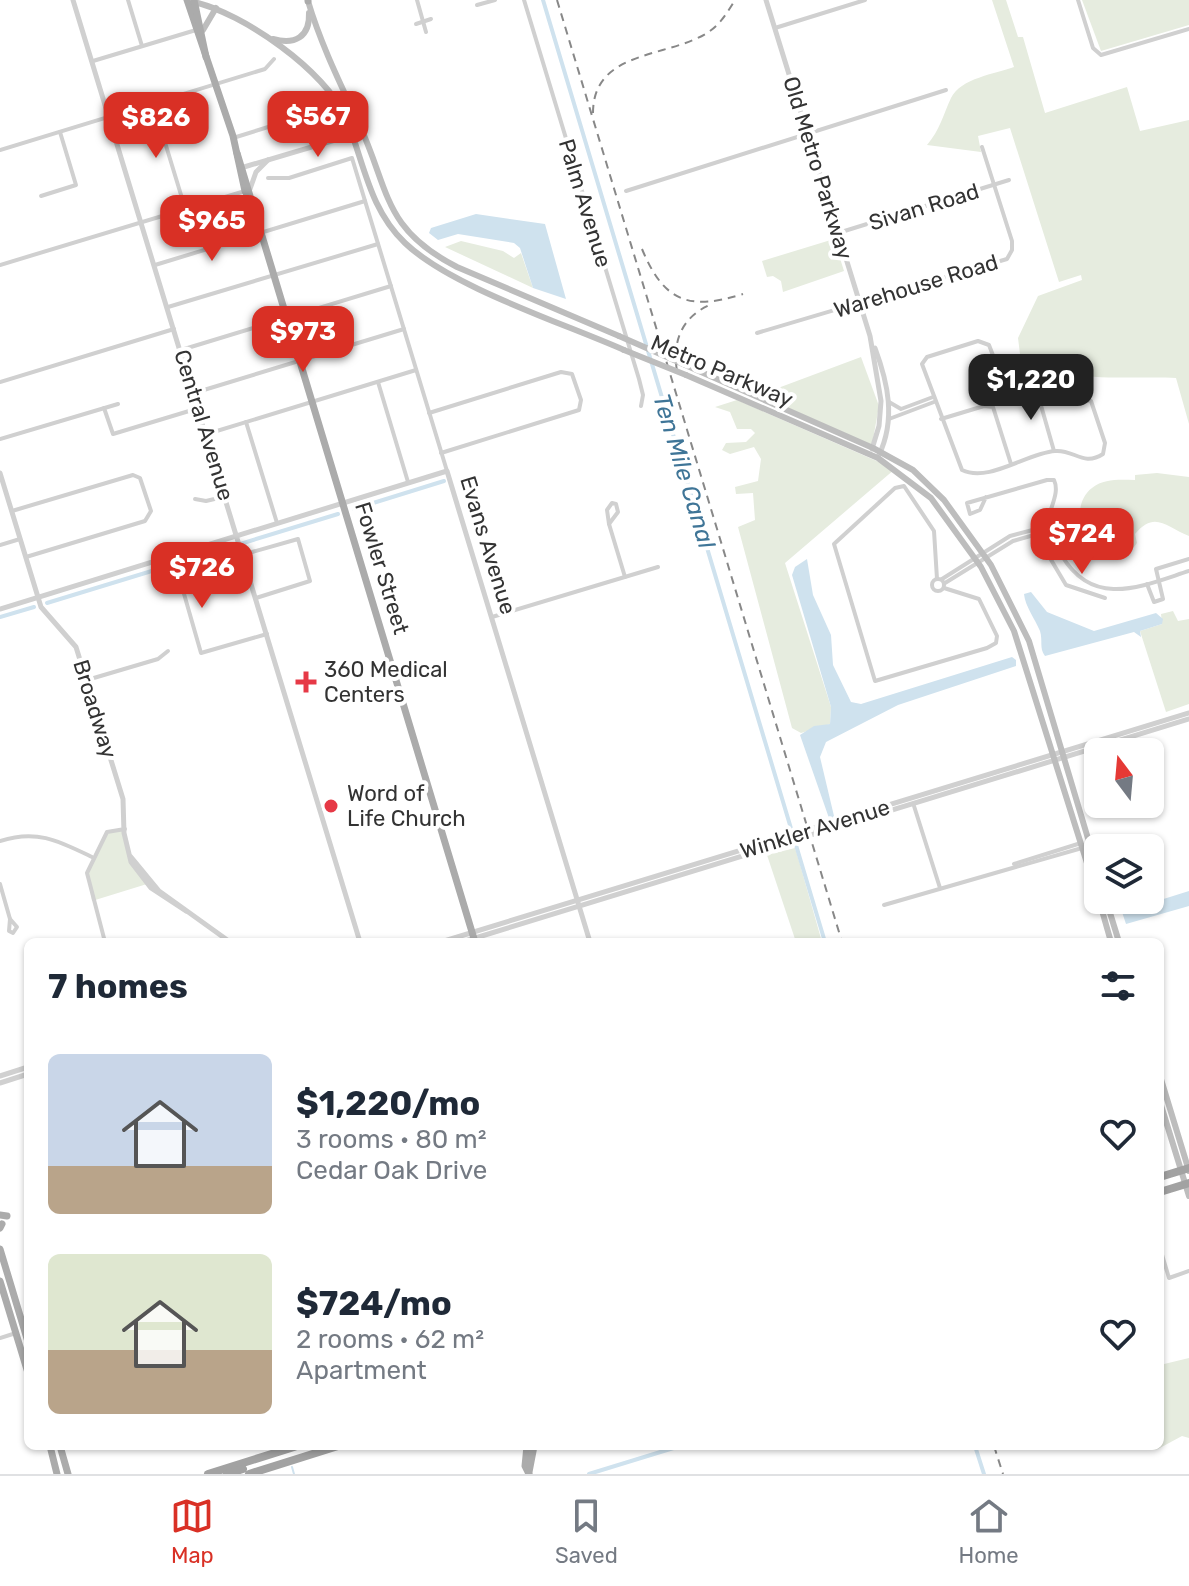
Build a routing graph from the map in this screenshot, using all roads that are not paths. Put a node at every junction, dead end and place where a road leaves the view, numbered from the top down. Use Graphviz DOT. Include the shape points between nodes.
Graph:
graph roads {
  1 [pos="73,0"];
  2 [pos="128,0"];
  3 [pos="192,0"];
  4 [pos="417,0"];
  5 [pos="495,0"];
  6 [pos="524,0"];
  7 [pos="766,0"];
  8 [pos="865,0"];
  9 [pos="1078,0"];
  10 [pos="308,1"];
  11 [pos="477,5"];
  12 [pos="216,8"];
  13 [pos="431,19"];
  14 [pos="423,22"];
  15 [pos="416,24"];
  16 [pos="775,28"];
  17 [pos="1189,29"];
  18 [pos="199,30"];
  19 [pos="426,32"];
  20 [pos="262,35"];
  21 [pos="142,46"];
  22 [pos="274,59"];
  23 [pos="93,61"];
  24 [pos="216,84"];
  25 [pos="946,90"];
  26 [pos="153,103"];
  27 [pos="321,104"];
  28 [pos="110,116"];
  29 [pos="60,132"];
  30 [pos="362,132"];
  31 [pos="807,134"];
  32 [pos="352,135"];
  33 [pos="233,138"];
  34 [pos="982,147"];
  35 [pos="0,150"];
  36 [pos="276,155"];
  37 [pos="241,169"];
  38 [pos="268,178"];
  39 [pos="1009,180"];
  40 [pos="994,185"];
  41 [pos="247,190"];
  42 [pos="626,191"];
  43 [pos="41,196"];
  44 [pos="365,201"];
  45 [pos="185,209"];
  46 [pos="141,222"];
  47 [pos="261,233"];
  48 [pos="838,233"];
  49 [pos="378,244"];
  50 [pos="0,265"];
  51 [pos="155,265"];
  52 [pos="274,275"];
  53 [pos="391,286"];
  54 [pos="859,303"];
  55 [pos="168,307"];
  56 [pos="287,318"];
  57 [pos="174,328"];
  58 [pos="404,329"];
  59 [pos="757,333"];
  60 [pos="870,336"];
  61 [pos="181,350"];
  62 [pos="300,360"];
  63 [pos="876,369"];
  64 [pos="416,370"];
  65 [pos="885,379"];
  66 [pos="0,382"];
  67 [pos="378,382"];
  68 [pos="194,393"];
  69 [pos="1041,394"];
  70 [pos="933,400"];
  71 [pos="312,402"];
  72 [pos="889,402"];
  73 [pos="118,404"];
  74 [pos="641,406"];
  75 [pos="104,408"];
  76 [pos="199,408"];
  77 [pos="902,411"];
  78 [pos="429,413"];
  79 [pos="889,419"];
  80 [pos="940,419"];
  81 [pos="246,422"];
  82 [pos="207,434"];
  83 [pos="0,439"];
  84 [pos="872,451"];
  85 [pos="1054,451"];
  86 [pos="441,453"];
  87 [pos="879,455"];
  88 [pos="1011,464"];
  89 [pos="447,471"];
  90 [pos="0,473"];
  91 [pos="408,482"];
  92 [pos="226,496"];
  93 [pos="986,497"];
  94 [pos="195,499"];
  95 [pos="343,502"];
  96 [pos="12,511"];
  97 [pos="278,524"];
  98 [pos="609,524"];
  99 [pos="1048,528"];
  100 [pos="238,538"];
  101 [pos="20,539"];
  102 [pos="0,545"];
  103 [pos="1056,546"];
  104 [pos="242,551"];
  105 [pos="984,555"];
  106 [pos="26,557"];
  107 [pos="1189,559"];
  108 [pos="976,560"];
  109 [pos="658,567"];
  110 [pos="1189,571"];
  111 [pos="625,577"];
  112 [pos="1160,580"];
  113 [pos="942,582"];
  114 [pos="1147,584"];
  115 [pos="38,598"];
  116 [pos="256,598"];
  117 [pos="1105,598"];
  118 [pos="0,609"];
  119 [pos="492,617"];
  120 [pos="267,634"];
  121 [pos="168,651"];
  122 [pos="87,680"];
  123 [pos="1189,713"];
  124 [pos="1189,719"];
  125 [pos="1065,756"];
  126 [pos="1056,758"];
  127 [pos="941,790"];
  128 [pos="914,806"];
  129 [pos="872,812"];
  130 [pos="858,824"];
  131 [pos="125,829"];
  132 [pos="1087,834"];
  133 [pos="802,837"];
  134 [pos="0,841"];
  135 [pos="1082,845"];
  136 [pos="1084,852"];
  137 [pos="93,858"];
  138 [pos="0,884"];
  139 [pos="940,888"];
  140 [pos="579,904"];
  141 [pos="884,905"];
  142 [pos="1103,914"];
  143 [pos="1110,914"];
  144 [pos="10,919"];
  145 [pos="104,938"];
  146 [pos="224,938"];
  147 [pos="359,938"];
  148 [pos="474,938"];
  149 [pos="589,938"];
  150 [pos="1110,938"];
  151 [pos="1118,938"];
  152 [pos="24,1072"];
  153 [pos="24,1073"];
  154 [pos="0,1076"];
  155 [pos="0,1083"];
  156 [pos="1164,1090"];
  157 [pos="1164,1112"];
  158 [pos="1187,1170"];
  159 [pos="1164,1176"];
  160 [pos="1187,1184"];
  161 [pos="1164,1191"];
  162 [pos="1189,1196"];
  163 [pos="0,1249"];
  164 [pos="1164,1261"];
  165 [pos="1189,1271"];
  166 [pos="0,1281"];
  167 [pos="4,1295"];
  168 [pos="21,1320"];
  169 [pos="24,1329"];
  170 [pos="16,1333"];
  171 [pos="0,1338"];
  172 [pos="24,1345"];
  173 [pos="24,1360"];
  174 [pos="51,1450"];
  175 [pos="61,1450"];
  176 [pos="287,1450"];
  177 [pos="289,1450"];
  178 [pos="325,1450"];
  179 [pos="525,1450"];
  180 [pos="526,1450"];
  181 [pos="533,1450"];
  182 [pos="252,1473"];
  183 [pos="57,1474"];
  184 [pos="68,1474"];
  185 [pos="208,1474"];
  186 [pos="227,1474"];
  187 [pos="519,1474"];
  188 [pos="529,1474"];
  1 -- 23 [label="street, Central Avenue"];
  2 -- 21 [label="street"];
  3 -- 12 [label="main road, Metro Parkway"];
  3 -- 18 [label="main road, Fowler Street"];
  4 -- 14 [label="street"];
  5 -- 11 [label="street"];
  6 -- 74 [label="street, Palm Avenue" via="639,379"];
  7 -- 16 [label="street, Old Metro Parkway"];
  8 -- 16 [label="street"];
  9 -- 17 [label="street" via="1093,48 1101,55"];
  10 -- 20 [label="main road" via="309,26 300,38 285,42"];
  10 -- 30 [label="main road"];
  12 -- 18 [label="main road"];
  12 -- 20 [label="main road, Metro Parkway"];
  13 -- 14 [label="street"];
  14 -- 15 [label="street"];
  14 -- 19 [label="street"];
  16 -- 31 [label="street, Old Metro Parkway"];
  18 -- 21 [label="street"];
  18 -- 24 [label="main road, Fowler Street"];
  20 -- 32 [label="main road, Metro Parkway" via="325,84"];
  21 -- 23 [label="street"];
  22 -- 24 [label="street" via="265,69"];
  23 -- 28 [label="street, Central Avenue"];
  24 -- 26 [label="street"];
  24 -- 33 [label="main road, Fowler Street"];
  25 -- 31 [label="street"];
  26 -- 28 [label="street"];
  26 -- 45 [label="street"];
  27 -- 33 [label="street" via="310,114"];
  28 -- 29 [label="street"];
  28 -- 46 [label="street, Central Avenue"];
  29 -- 35 [label="street"];
  29 -- 43 [label="street" via="76,185"];
  30 -- 32 [label="street"];
  30 -- 84 [label="main road, Metro Parkway, bridge" via="388,205 428,250"];
  31 -- 42 [label="street"];
  31 -- 48 [label="street, Old Metro Parkway"];
  32 -- 36 [label="street"];
  32 -- 84 [label="main road, Metro Parkway, bridge" via="378,209 417,255 447,274"];
  33 -- 37 [label="main road, Fowler Street"];
  34 -- 40 [label="street, Warehouse Road"];
  36 -- 37 [label="street"];
  36 -- 41 [label="street" via="256,172"];
  37 -- 41 [label="main road, Fowler Street"];
  38 -- 44 [label="street, Evans Avenue" via="286,178 352,158"];
  39 -- 40 [label="street, Sivan Road"];
  40 -- 48 [label="street, Sivan Road"];
  40 -- 54 [label="street, Warehouse Road" via="1012,241 1007,259"];
  41 -- 45 [label="street"];
  41 -- 47 [label="main road, Fowler Street"];
  44 -- 47 [label="street"];
  44 -- 49 [label="street, Evans Avenue"];
  45 -- 46 [label="street"];
  46 -- 50 [label="street"];
  46 -- 51 [label="street, Central Avenue"];
  47 -- 51 [label="street"];
  47 -- 52 [label="main road, Fowler Street"];
  48 -- 54 [label="street, Old Metro Parkway"];
  49 -- 52 [label="street"];
  49 -- 53 [label="street, Evans Avenue"];
  51 -- 55 [label="street, Central Avenue"];
  52 -- 55 [label="street"];
  52 -- 56 [label="main road, Fowler Street"];
  53 -- 56 [label="street"];
  53 -- 58 [label="street, Evans Avenue"];
  54 -- 59 [label="street, Warehouse Road"];
  54 -- 60 [label="street, Old Metro Parkway"];
  55 -- 57 [label="street, Central Avenue"];
  56 -- 61 [label="street"];
  56 -- 62 [label="main road, Fowler Street"];
  57 -- 61 [label="street, Central Avenue"];
  57 -- 66 [label="street"];
  58 -- 62 [label="street"];
  58 -- 64 [label="street, Evans Avenue"];
  60 -- 63 [label="street, Old Metro Parkway"];
  60 -- 65 [label="street, Old Metro Parkway"];
  61 -- 68 [label="street, Central Avenue"];
  62 -- 68 [label="street"];
  62 -- 71 [label="main road, Fowler Street"];
  63 -- 65 [label="street"];
  63 -- 84 [label="street, Old Metro Parkway" via="881,411"];
  64 -- 67 [label="street"];
  64 -- 78 [label="street, Evans Avenue"];
  65 -- 72 [label="street, Old Metro Parkway"];
  67 -- 71 [label="street"];
  67 -- 91 [label="street"];
  68 -- 76 [label="street, Central Avenue"];
  69 -- 70 [label="street" via="1024,390 1002,374 989,345 980,341 923,360"];
  69 -- 85 [label="street"];
  69 -- 85 [label="street" via="1091,401 1105,446 1101,456 1086,460"];
  70 -- 77 [label="street"];
  70 -- 80 [label="street"];
  71 -- 81 [label="street"];
  71 -- 95 [label="main road, Fowler Street"];
  72 -- 77 [label="street"];
  72 -- 79 [label="street, Old Metro Parkway"];
  73 -- 75 [label="street"];
  75 -- 76 [label="street" via="113,434"];
  75 -- 83 [label="street"];
  76 -- 82 [label="street, Central Avenue"];
  77 -- 79 [label="street"];
  78 -- 86 [label="street, Evans Avenue"];
  78 -- 86 [label="street" via="568,372 580,396 579,410"];
  79 -- 87 [label="street, Old Metro Parkway"];
  80 -- 88 [label="street" via="962,470 977,473"];
  80 -- 88 [label="street" via="993,407"];
  81 -- 82 [label="street"];
  81 -- 97 [label="street"];
  82 -- 92 [label="street, Central Avenue"];
  84 -- 87 [label="main road, Metro Parkway"];
  85 -- 88 [label="street"];
  86 -- 89 [label="street, Evans Avenue"];
  87 -- 105 [label="main road, Metro Parkway" via="913,470 936,489"];
  87 -- 108 [label="main road, Metro Parkway" via="931,498"];
  89 -- 91 [label="street"];
  89 -- 119 [label="street, Evans Avenue"];
  90 -- 96 [label="street, Broadway"];
  91 -- 95 [label="street"];
  92 -- 94 [label="street"];
  92 -- 100 [label="street, Central Avenue"];
  93 -- 93 [label="street" via="967,503 970,514 980,510"];
  93 -- 99 [label="street" via="1054,480"];
  95 -- 97 [label="street"];
  95 -- 148 [label="main road, Fowler Street"];
  96 -- 101 [label="street, Broadway"];
  96 -- 106 [label="street" via="133,475 140,478 146,496 151,515 145,521"];
  97 -- 100 [label="street"];
  98 -- 98 [label="street" via="618,512 616,504 608,506"];
  98 -- 111 [label="street"];
  99 -- 103 [label="street"];
  99 -- 105 [label="street"];
  100 -- 104 [label="street, Central Avenue"];
  100 -- 115 [label="street"];
  101 -- 102 [label="street"];
  101 -- 106 [label="street, Broadway"];
  103 -- 114 [label="street" via="1079,578 1117,592"];
  103 -- 117 [label="street" via="1047,553 1066,585"];
  104 -- 116 [label="street, Central Avenue"];
  104 -- 116 [label="street" via="297,538 311,576 307,583"];
  104 -- 120 [label="street" via="180,572 177,578 201,653"];
  105 -- 108 [label="street"];
  105 -- 125 [label="main road, Metro Parkway" via="1029,641"];
  106 -- 115 [label="street, Broadway"];
  107 -- 112 [label="street" via="1156,569"];
  108 -- 113 [label="street"];
  108 -- 126 [label="main road, Metro Parkway" via="1014,631"];
  109 -- 111 [label="street"];
  110 -- 112 [label="street"];
  111 -- 119 [label="street"];
  112 -- 114 [label="street"];
  112 -- 114 [label="street" via="1163,599 1154,602"];
  113 -- 113 [label="street" via="934,531 904,486 895,488 836,540 834,552 875,681 996,643 979,599"];
  115 -- 118 [label="street"];
  115 -- 122 [label="street, Broadway" via="48,617 75,643"];
  116 -- 120 [label="street, Central Avenue"];
  119 -- 140 [label="street, Evans Avenue"];
  120 -- 147 [label="street, Central Avenue"];
  121 -- 122 [label="street" via="158,659"];
  122 -- 131 [label="street, Broadway" via="123,799"];
  123 -- 125 [label="street, Winkler Avenue"];
  124 -- 125 [label="street, Winkler Avenue"];
  125 -- 126 [label="street, Winkler Avenue"];
  125 -- 132 [label="main road, Metro Parkway"];
  126 -- 127 [label="street, Winkler Avenue"];
  126 -- 128 [label="street, Winkler Avenue"];
  126 -- 135 [label="main road, Metro Parkway"];
  127 -- 128 [label="street"];
  127 -- 129 [label="street, Winkler Avenue"];
  128 -- 130 [label="street, Winkler Avenue"];
  128 -- 139 [label="street"];
  129 -- 130 [label="street"];
  129 -- 133 [label="street, Winkler Avenue"];
  130 -- 133 [label="street, Winkler Avenue"];
  131 -- 137 [label="street" via="107,832"];
  131 -- 146 [label="street, Broadway" via="130,857 149,882"];
  133 -- 140 [label="street, Winkler Avenue"];
  134 -- 137 [label="street" via="43,835"];
  135 -- 136 [label="main road, Metro Parkway"];
  135 -- 139 [label="street"];
  137 -- 145 [label="street" via="87,885"];
  138 -- 144 [label="street"];
  139 -- 141 [label="street"];
  140 -- 148 [label="street, Winkler Avenue"];
  140 -- 149 [label="street, Evans Avenue"];
  142 -- 150 [label="main road, Metro Parkway"];
  143 -- 151 [label="main road"];
  152 -- 154 [label="street"];
  153 -- 155 [label="street"];
  156 -- 158 [label="main road"];
  157 -- 158 [label="main road"];
  158 -- 159 [label="highway"];
  158 -- 160 [label="main road"];
  160 -- 161 [label="highway"];
  160 -- 162 [label="main road"];
  163 -- 168 [label="main road"];
  164 -- 165 [label="street" via="1169,1278"];
  166 -- 167 [label="main road"];
  167 -- 168 [label="main road"];
  167 -- 170 [label="main road"];
  168 -- 169 [label="main road"];
  170 -- 171 [label="street"];
  170 -- 172 [label="main road"];
  170 -- 173 [label="main road"];
  174 -- 183 [label="main road"];
  175 -- 184 [label="main road"];
  176 -- 185 [label="highway"];
  177 -- 186 [label="highway"];
  178 -- 182 [label="highway"];
  179 -- 187 [label="main road"];
  180 -- 188 [label="main road"];
  181 -- 188 [label="main road"];
}
